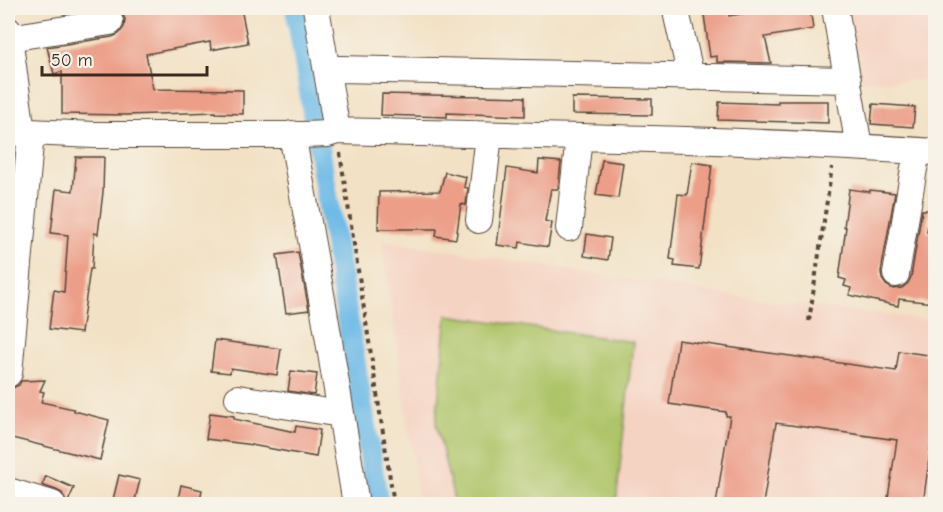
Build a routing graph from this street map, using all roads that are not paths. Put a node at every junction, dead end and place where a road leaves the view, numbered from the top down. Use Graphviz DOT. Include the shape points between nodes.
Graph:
graph roads {
  1 [pos="316,8"];
  2 [pos="678,8"];
  3 [pos="835,8"];
  4 [pos="110,22"];
  5 [pos="8,34"];
  6 [pos="338,69"];
  7 [pos="691,76"];
  8 [pos="848,80"];
  9 [pos="20,132"];
  10 [pos="333,132"];
  11 [pos="297,134"];
  12 [pos="489,135"];
  13 [pos="579,136"];
  14 [pos="847,146"];
  15 [pos="926,152"];
  16 [pos="479,220"];
  17 [pos="569,228"];
  18 [pos="896,274"];
  19 [pos="8,374"];
  20 [pos="238,398"];
  21 [pos="341,414"];
  22 [pos="8,491"];
  23 [pos="52,504"];
  24 [pos="356,504"];
  1 -- 10 [label="street"];
  2 -- 7 [label="street"];
  3 -- 8 [label="street"];
  4 -- 5 [label="street"];
  5 -- 9 [label="street"];
  6 -- 7 [label="street"];
  7 -- 8 [label="street"];
  8 -- 14 [label="street"];
  9 -- 11 [label="street"];
  9 -- 19 [label="street"];
  10 -- 11 [label="street"];
  10 -- 12 [label="street"];
  11 -- 21 [label="street"];
  12 -- 13 [label="street"];
  12 -- 16 [label="street"];
  13 -- 14 [label="street"];
  13 -- 17 [label="street"];
  14 -- 15 [label="street"];
  15 -- 18 [label="street"];
  20 -- 21 [label="street"];
  21 -- 24 [label="street"];
  22 -- 23 [label="street"];
}
